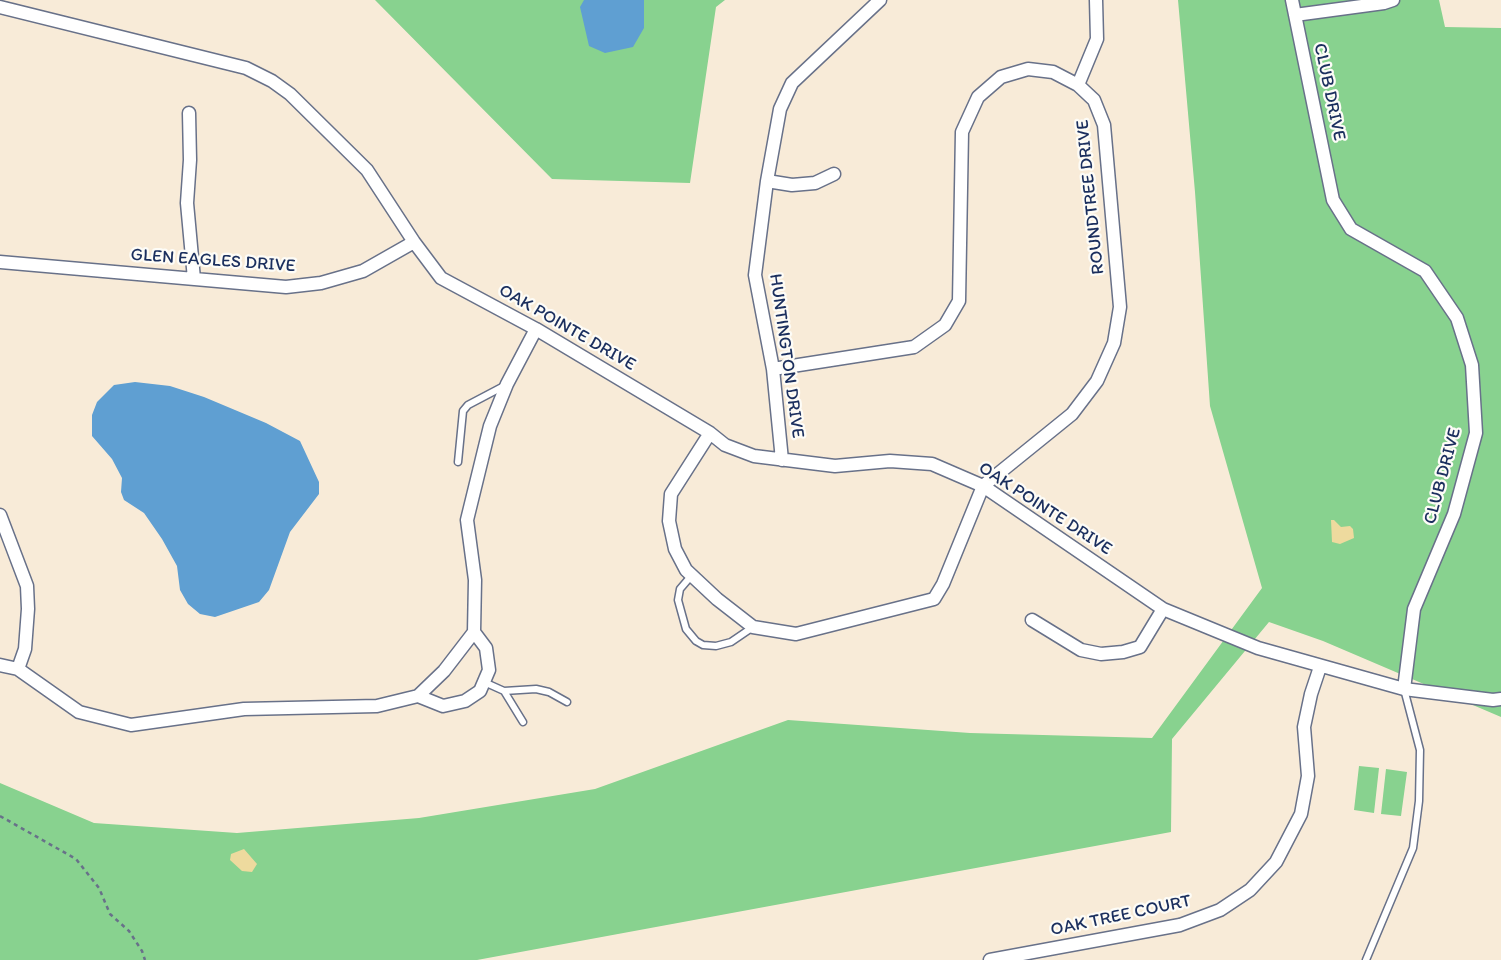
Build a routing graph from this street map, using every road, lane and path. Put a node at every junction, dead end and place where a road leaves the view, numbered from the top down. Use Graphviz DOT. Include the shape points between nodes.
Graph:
graph roads {
  1 [pos="880,0"];
  2 [pos="1096,0"];
  3 [pos="1292,0"];
  4 [pos="1392,0"];
  5 [pos="0,7"];
  6 [pos="1294,15"];
  7 [pos="1078,85"];
  8 [pos="189,113"];
  9 [pos="834,174"];
  10 [pos="767,181"];
  11 [pos="414,242"];
  12 [pos="0,262"];
  13 [pos="194,279"];
  14 [pos="536,329"];
  15 [pos="773,369"];
  16 [pos="507,384"];
  17 [pos="710,433"];
  18 [pos="782,460"];
  19 [pos="458,462"];
  20 [pos="984,486"];
  21 [pos="0,515"];
  22 [pos="692,575"];
  23 [pos="1163,609"];
  24 [pos="1032,620"];
  25 [pos="753,627"];
  26 [pos="474,632"];
  27 [pos="0,665"];
  28 [pos="1320,667"];
  29 [pos="18,669"];
  30 [pos="484,682"];
  31 [pos="1404,689"];
  32 [pos="504,691"];
  33 [pos="418,696"];
  34 [pos="1498,701"];
  35 [pos="567,702"];
  36 [pos="523,722"];
  37 [pos="0,816"];
  38 [pos="145,960"];
  39 [pos="990,960"];
  40 [pos="1366,960"];
  1 -- 10 [label="street, HUNTINGTON DRIVE" via="792,83 780,109"];
  2 -- 7 [label="street" via="1097,39"];
  3 -- 6 [label="street, CLUB DRIVE"];
  4 -- 6 [label="street"];
  5 -- 11 [label="street, OAK POINTE DRIVE" via="246,68 272,82 290,94 366,170"];
  6 -- 31 [label="street, CLUB DRIVE" via="1333,200 1351,229 1425,270 1457,318 1472,365 1476,434 1454,514 1414,609"];
  7 -- 15 [label="street, ROUNDTREE DRIVE" via="1053,72 1028,69 1001,78 978,96 962,132 959,302 946,325 914,347"];
  7 -- 20 [label="street, ROUNDTREE DRIVE" via="1094,100 1104,125 1120,307 1114,343 1097,381 1072,414"];
  8 -- 13 [label="street" via="187,203"];
  9 -- 10 [label="street" via="814,183 792,185"];
  10 -- 15 [label="street, HUNTINGTON DRIVE" via="755,275"];
  11 -- 13 [label="street, GLEN EAGLES DRIVE" via="363,272 321,283 286,287"];
  11 -- 14 [label="street, OAK POINTE DRIVE" via="441,278"];
  12 -- 13 [label="street, GLEN EAGLES DRIVE"];
  14 -- 16 [label="street"];
  14 -- 17 [label="street, OAK POINTE DRIVE"];
  15 -- 18 [label="street, HUNTINGTON DRIVE"];
  16 -- 19 [label="lane" via="463,410"];
  16 -- 26 [label="street" via="490,426 467,520 475,580"];
  17 -- 18 [label="street, OAK POINTE DRIVE" via="725,445 754,456"];
  17 -- 22 [label="street" via="671,494 669,522 674,549"];
  18 -- 20 [label="street, OAK POINTE DRIVE" via="835,466 890,461 932,464"];
  20 -- 23 [label="street, OAK POINTE DRIVE"];
  20 -- 25 [label="street" via="944,584 934,599 796,634"];
  21 -- 29 [label="street" via="27,586 25,648"];
  22 -- 25 [label="street"];
  22 -- 25 [label="lane" via="680,589 678,600 686,629 696,641 703,645 724,644 740,638"];
  23 -- 24 [label="street" via="1140,647 1116,653 1081,650"];
  23 -- 28 [label="street, OAK POINTE DRIVE" via="1258,648"];
  26 -- 30 [label="street" via="486,648 489,670"];
  26 -- 33 [label="street" via="444,672"];
  27 -- 29 [label="street"];
  28 -- 31 [label="street, OAK POINTE DRIVE"];
  28 -- 39 [label="street, OAK TREE COURT" via="1304,727 1308,776 1300,814 1276,862 1250,890 1220,910 1180,925"];
  29 -- 33 [label="street" via="79,712 131,725 244,710 377,706"];
  30 -- 32 [label="lane"];
  30 -- 33 [label="street" via="480,691 465,701 444,706"];
  31 -- 34 [label="street, OAK POINTE DRIVE"];
  31 -- 40 [label="lane" via="1420,750 1413,848"];
  32 -- 35 [label="lane" via="536,689"];
  32 -- 36 [label="lane"];
  37 -- 38 [label="path" via="76,859 99,888 110,914 129,931"];
}
